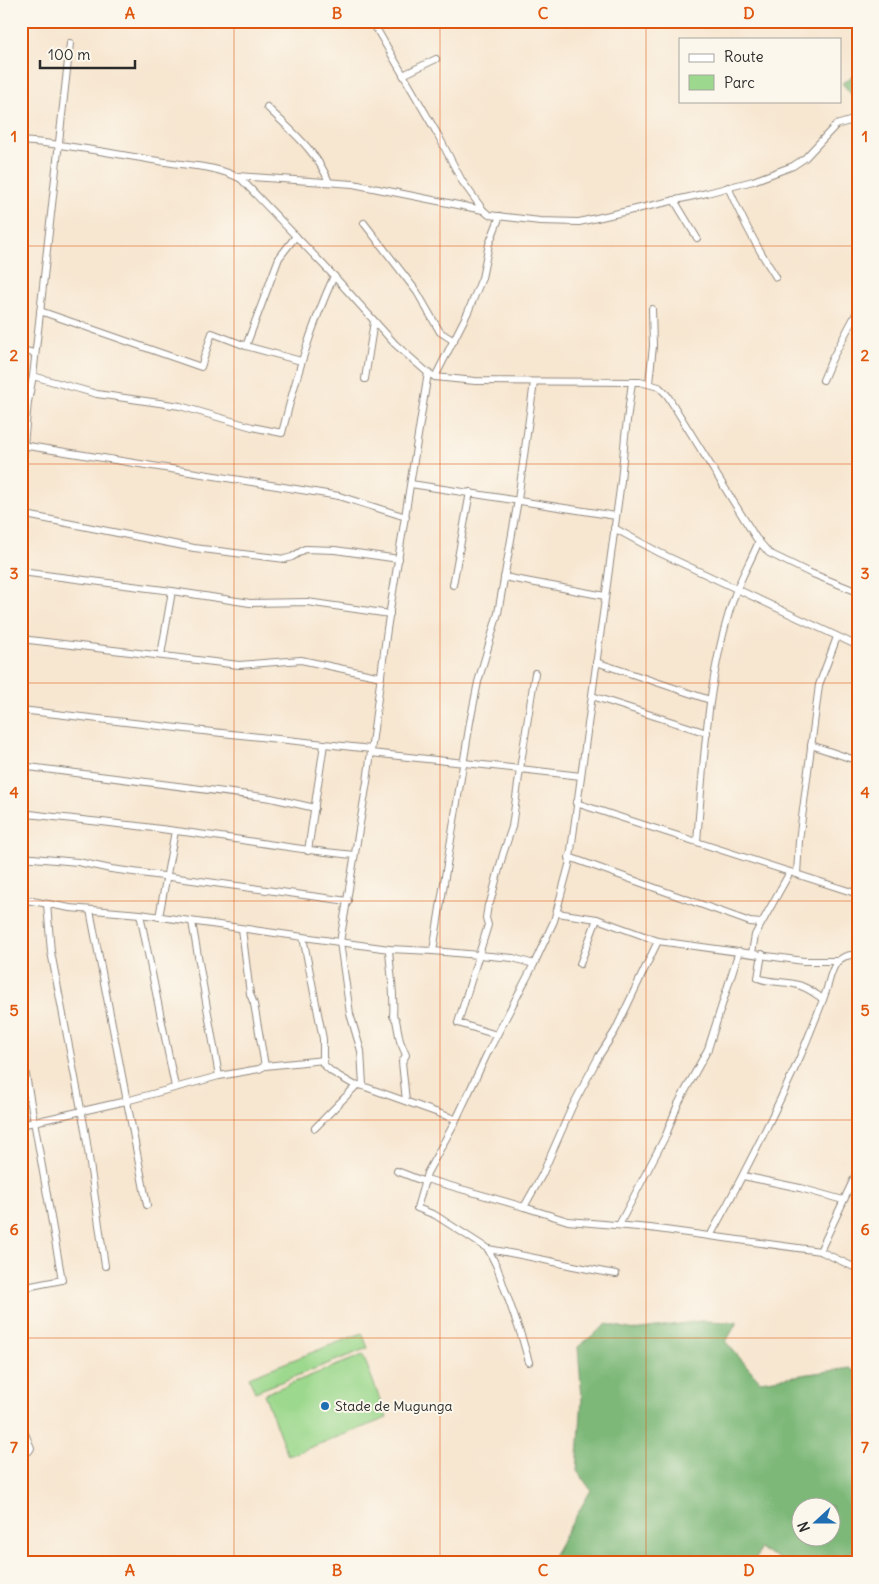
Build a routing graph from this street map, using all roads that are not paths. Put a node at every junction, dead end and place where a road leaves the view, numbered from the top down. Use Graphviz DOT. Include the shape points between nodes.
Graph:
graph roads {
  1 [pos="372,21"];
  2 [pos="70,44"];
  3 [pos="436,59"];
  4 [pos="403,74"];
  5 [pos="267,107"];
  6 [pos="858,121"];
  7 [pos="21,141"];
  8 [pos="58,143"];
  9 [pos="236,176"];
  10 [pos="330,182"];
  11 [pos="728,187"];
  12 [pos="674,200"];
  13 [pos="483,210"];
  14 [pos="500,216"];
  15 [pos="364,223"];
  16 [pos="296,236"];
  17 [pos="697,238"];
  18 [pos="334,276"];
  19 [pos="776,277"];
  20 [pos="652,309"];
  21 [pos="858,310"];
  22 [pos="40,311"];
  23 [pos="374,321"];
  24 [pos="454,341"];
  25 [pos="246,346"];
  26 [pos="21,350"];
  27 [pos="34,353"];
  28 [pos="301,361"];
  29 [pos="428,373"];
  30 [pos="33,376"];
  31 [pos="435,377"];
  32 [pos="366,379"];
  33 [pos="823,380"];
  34 [pos="534,382"];
  35 [pos="632,382"];
  36 [pos="649,383"];
  37 [pos="23,445"];
  38 [pos="21,478"];
  39 [pos="411,484"];
  40 [pos="470,492"];
  41 [pos="518,500"];
  42 [pos="21,514"];
  43 [pos="616,516"];
  44 [pos="406,517"];
  45 [pos="614,528"];
  46 [pos="759,541"];
  47 [pos="399,559"];
  48 [pos="21,572"];
  49 [pos="504,577"];
  50 [pos="453,585"];
  51 [pos="737,589"];
  52 [pos="172,590"];
  53 [pos="858,592"];
  54 [pos="605,596"];
  55 [pos="390,614"];
  56 [pos="837,636"];
  57 [pos="21,639"];
  58 [pos="858,646"];
  59 [pos="161,655"];
  60 [pos="596,662"];
  61 [pos="535,672"];
  62 [pos="381,676"];
  63 [pos="592,696"];
  64 [pos="710,700"];
  65 [pos="21,710"];
  66 [pos="707,733"];
  67 [pos="324,744"];
  68 [pos="810,744"];
  69 [pos="371,751"];
  70 [pos="858,761"];
  71 [pos="463,762"];
  72 [pos="21,766"];
  73 [pos="520,768"];
  74 [pos="581,776"];
  75 [pos="576,802"];
  76 [pos="315,808"];
  77 [pos="21,813"];
  78 [pos="175,830"];
  79 [pos="697,841"];
  80 [pos="308,851"];
  81 [pos="354,854"];
  82 [pos="21,857"];
  83 [pos="569,857"];
  84 [pos="793,873"];
  85 [pos="167,876"];
  86 [pos="858,894"];
  87 [pos="21,900"];
  88 [pos="348,901"];
  89 [pos="47,904"];
  90 [pos="90,910"];
  91 [pos="557,913"];
  92 [pos="140,914"];
  93 [pos="160,917"];
  94 [pos="597,919"];
  95 [pos="192,922"];
  96 [pos="761,923"];
  97 [pos="242,929"];
  98 [pos="303,937"];
  99 [pos="658,940"];
  100 [pos="340,942"];
  101 [pos="389,949"];
  102 [pos="433,951"];
  103 [pos="740,951"];
  104 [pos="752,953"];
  105 [pos="762,954"];
  106 [pos="858,955"];
  107 [pos="479,956"];
  108 [pos="838,961"];
  109 [pos="534,964"];
  110 [pos="580,964"];
  111 [pos="823,999"];
  112 [pos="497,1035"];
  113 [pos="21,1047"];
  114 [pos="324,1060"];
  115 [pos="265,1066"];
  116 [pos="219,1076"];
  117 [pos="360,1085"];
  118 [pos="175,1087"];
  119 [pos="126,1101"];
  120 [pos="406,1101"];
  121 [pos="82,1111"];
  122 [pos="455,1119"];
  123 [pos="35,1123"];
  124 [pos="21,1125"];
  125 [pos="315,1128"];
  126 [pos="858,1170"];
  127 [pos="398,1171"];
  128 [pos="743,1176"];
  129 [pos="425,1180"];
  130 [pos="843,1200"];
  131 [pos="147,1205"];
  132 [pos="524,1207"];
  133 [pos="619,1225"];
  134 [pos="710,1236"];
  135 [pos="488,1249"];
  136 [pos="820,1251"];
  137 [pos="105,1266"];
  138 [pos="858,1269"];
  139 [pos="616,1274"];
  140 [pos="21,1288"];
  141 [pos="529,1362"];
  142 [pos="21,1424"];
  143 [pos="21,1454"];
  1 -- 4 [label="street"];
  2 -- 8 [label="street"];
  3 -- 4 [label="street"];
  4 -- 13 [label="street" via="462,181"];
  5 -- 10 [label="street" via="303,142 323,167"];
  6 -- 11 [label="street" via="836,125 806,158 793,166"];
  7 -- 8 [label="street"];
  8 -- 9 [label="street" via="213,168"];
  8 -- 22 [label="street"];
  9 -- 10 [label="street"];
  9 -- 16 [label="street"];
  10 -- 13 [label="street"];
  11 -- 12 [label="street"];
  11 -- 19 [label="street" via="753,242"];
  12 -- 14 [label="street" via="579,222"];
  12 -- 17 [label="street"];
  13 -- 14 [label="street"];
  14 -- 24 [label="street" via="489,244 482,278"];
  15 -- 24 [label="street" via="417,292 440,332"];
  16 -- 18 [label="street"];
  16 -- 25 [label="street" via="279,258"];
  18 -- 23 [label="street"];
  18 -- 28 [label="street"];
  20 -- 36 [label="street"];
  21 -- 33 [label="street"];
  22 -- 25 [label="street" via="201,368 212,333"];
  22 -- 27 [label="street"];
  23 -- 29 [label="street"];
  23 -- 32 [label="street"];
  24 -- 31 [label="street"];
  25 -- 28 [label="street"];
  26 -- 27 [label="street"];
  27 -- 30 [label="street"];
  28 -- 30 [label="street" via="282,433 180,406 97,394"];
  29 -- 31 [label="street"];
  29 -- 39 [label="street"];
  30 -- 37 [label="street"];
  31 -- 34 [label="street"];
  34 -- 35 [label="street"];
  34 -- 41 [label="street"];
  35 -- 36 [label="street"];
  35 -- 43 [label="street"];
  36 -- 46 [label="street" via="667,395"];
  37 -- 38 [label="street"];
  37 -- 44 [label="street" via="339,496"];
  39 -- 40 [label="street"];
  39 -- 44 [label="street"];
  40 -- 41 [label="street"];
  40 -- 50 [label="street"];
  41 -- 43 [label="street"];
  41 -- 49 [label="street"];
  42 -- 47 [label="street" via="194,548 285,559 305,549"];
  43 -- 45 [label="street"];
  44 -- 47 [label="street"];
  45 -- 51 [label="street"];
  45 -- 54 [label="street"];
  46 -- 51 [label="street"];
  46 -- 53 [label="street" via="769,552"];
  47 -- 55 [label="street"];
  48 -- 52 [label="street"];
  49 -- 54 [label="street"];
  49 -- 71 [label="street" via="498,613 478,682"];
  51 -- 56 [label="street"];
  51 -- 64 [label="street"];
  52 -- 55 [label="street" via="250,603 307,602"];
  52 -- 59 [label="street"];
  54 -- 60 [label="street"];
  55 -- 62 [label="street"];
  56 -- 58 [label="street"];
  56 -- 68 [label="street" via="819,685"];
  57 -- 59 [label="street"];
  59 -- 62 [label="street" via="240,665 301,660"];
  60 -- 63 [label="street"];
  60 -- 64 [label="street"];
  61 -- 73 [label="street"];
  62 -- 69 [label="street"];
  63 -- 66 [label="street"];
  63 -- 74 [label="street"];
  64 -- 66 [label="street"];
  65 -- 67 [label="street"];
  66 -- 79 [label="street"];
  67 -- 69 [label="street"];
  67 -- 76 [label="street"];
  68 -- 70 [label="street"];
  68 -- 84 [label="street"];
  69 -- 71 [label="street"];
  69 -- 81 [label="street"];
  71 -- 73 [label="street"];
  71 -- 102 [label="street"];
  72 -- 76 [label="street" via="271,798"];
  73 -- 74 [label="street"];
  73 -- 107 [label="street" via="512,827 488,905 488,925"];
  74 -- 75 [label="street"];
  75 -- 79 [label="street"];
  75 -- 83 [label="street"];
  76 -- 80 [label="street"];
  77 -- 78 [label="street"];
  78 -- 80 [label="street"];
  78 -- 85 [label="street"];
  79 -- 84 [label="street"];
  80 -- 81 [label="street"];
  81 -- 88 [label="street"];
  82 -- 85 [label="street"];
  83 -- 91 [label="street"];
  83 -- 96 [label="street" via="750,922"];
  84 -- 86 [label="street"];
  84 -- 96 [label="street"];
  85 -- 88 [label="street"];
  85 -- 93 [label="street"];
  87 -- 89 [label="street"];
  88 -- 100 [label="street"];
  89 -- 90 [label="street"];
  89 -- 121 [label="street" via="52,952"];
  90 -- 92 [label="street"];
  90 -- 119 [label="street"];
  91 -- 94 [label="street"];
  91 -- 109 [label="street"];
  92 -- 93 [label="street"];
  92 -- 118 [label="street"];
  93 -- 95 [label="street"];
  94 -- 99 [label="street"];
  94 -- 110 [label="street"];
  95 -- 97 [label="street"];
  95 -- 116 [label="street"];
  96 -- 104 [label="street"];
  97 -- 98 [label="street"];
  97 -- 115 [label="street" via="250,994"];
  98 -- 100 [label="street"];
  98 -- 114 [label="street" via="323,1039"];
  99 -- 103 [label="street"];
  99 -- 132 [label="street"];
  100 -- 101 [label="street"];
  100 -- 117 [label="street" via="350,1014 361,1051"];
  101 -- 102 [label="street"];
  101 -- 120 [label="street" via="393,1016 406,1055 402,1062"];
  102 -- 107 [label="street"];
  103 -- 104 [label="street"];
  103 -- 133 [label="street" via="708,1049"];
  104 -- 105 [label="street"];
  105 -- 108 [label="street" via="804,961"];
  105 -- 111 [label="street" via="758,978 806,987"];
  106 -- 108 [label="street" via="849,954"];
  107 -- 109 [label="street" via="513,958"];
  107 -- 112 [label="street" via="458,1023"];
  108 -- 111 [label="street"];
  109 -- 112 [label="street"];
  111 -- 128 [label="street" via="801,1054"];
  112 -- 122 [label="street"];
  113 -- 123 [label="street"];
  114 -- 115 [label="street"];
  114 -- 117 [label="street" via="323,1064 332,1072"];
  115 -- 116 [label="street" via="240,1074"];
  116 -- 118 [label="street"];
  117 -- 120 [label="street"];
  117 -- 125 [label="street"];
  118 -- 119 [label="street"];
  119 -- 121 [label="street"];
  119 -- 131 [label="street"];
  120 -- 122 [label="street"];
  121 -- 123 [label="street"];
  121 -- 137 [label="street"];
  122 -- 129 [label="street"];
  123 -- 124 [label="street"];
  123 -- 140 [label="street" via="62,1280"];
  126 -- 130 [label="street"];
  127 -- 129 [label="street"];
  128 -- 130 [label="street"];
  128 -- 134 [label="street"];
  129 -- 132 [label="street"];
  129 -- 135 [label="street" via="417,1208 435,1214"];
  130 -- 136 [label="street"];
  132 -- 133 [label="street" via="568,1221"];
  133 -- 134 [label="street"];
  134 -- 136 [label="street"];
  135 -- 139 [label="street"];
  135 -- 141 [label="street"];
  136 -- 138 [label="street"];
  142 -- 143 [label="street" via="31,1448"];
}
